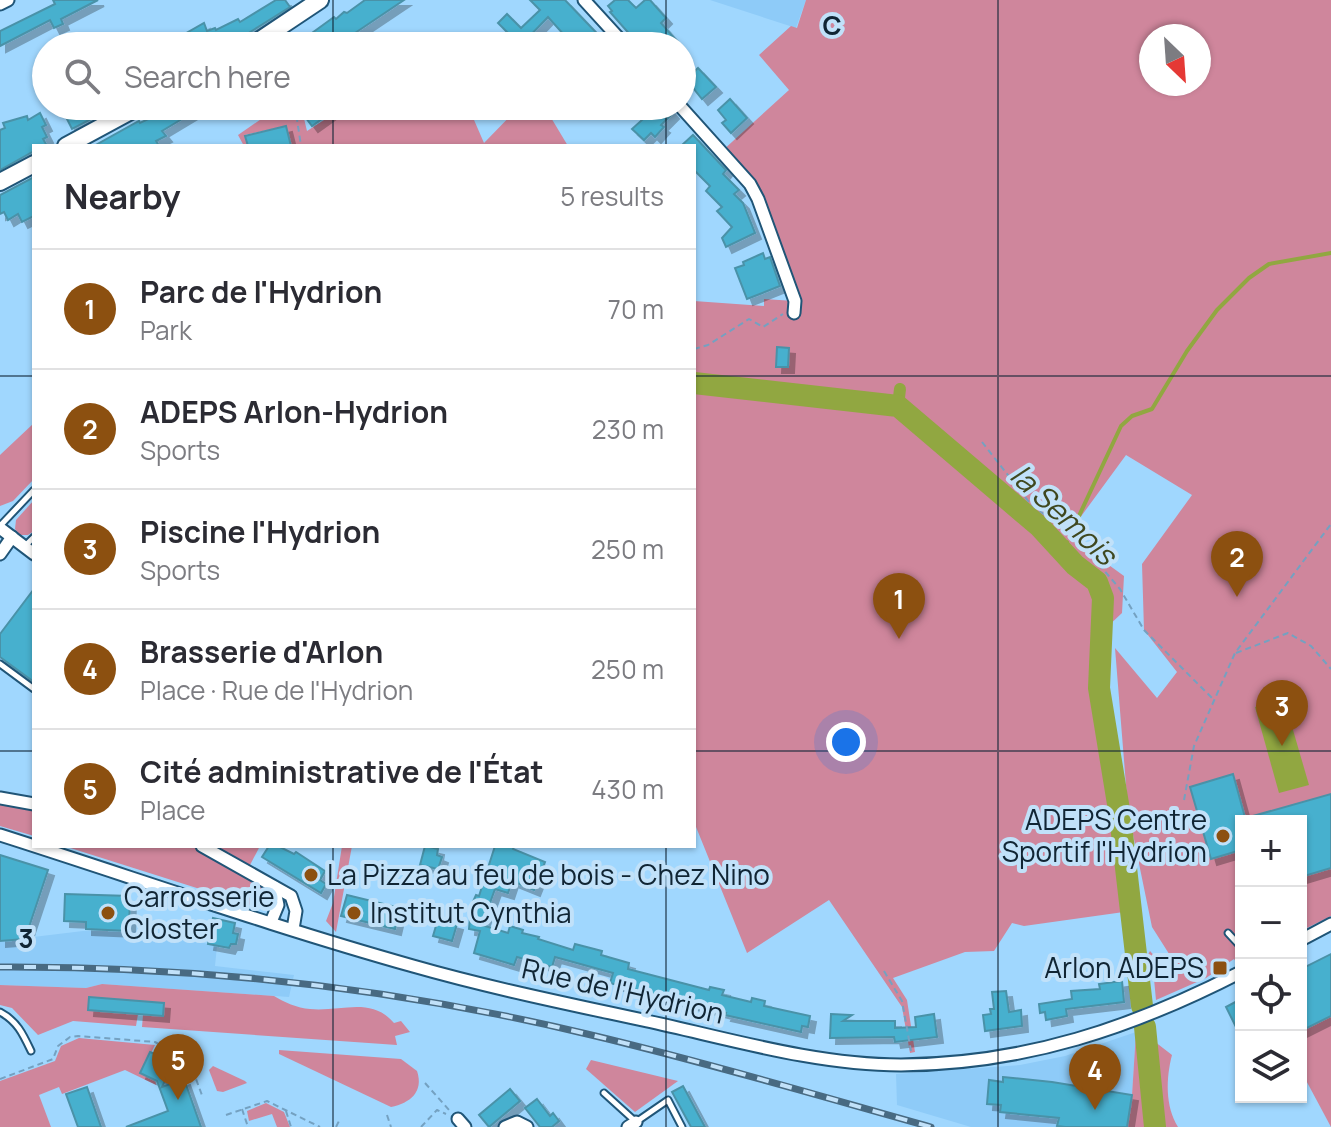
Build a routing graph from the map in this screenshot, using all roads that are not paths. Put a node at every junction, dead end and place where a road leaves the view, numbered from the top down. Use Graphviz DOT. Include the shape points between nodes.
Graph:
graph roads {
  1 [pos="8,0"];
  2 [pos="320,0"];
  3 [pos="584,0"];
  4 [pos="0,4"];
  5 [pos="272,32"];
  6 [pos="613,32"];
  7 [pos="114,120"];
  8 [pos="693,120"];
  9 [pos="70,144"];
  10 [pos="32,165"];
  11 [pos="0,182"];
  12 [pos="794,307"];
  13 [pos="32,492"];
  14 [pos="0,527"];
  15 [pos="12,537"];
  16 [pos="29,550"];
  17 [pos="0,554"];
  18 [pos="0,664"];
  19 [pos="32,688"];
  20 [pos="0,798"];
  21 [pos="32,804"];
  22 [pos="0,835"];
  23 [pos="32,845"];
  24 [pos="40,848"];
  25 [pos="206,848"];
  26 [pos="274,887"];
  27 [pos="271,922"];
  28 [pos="1331,924"];
  29 [pos="293,929"];
  30 [pos="1228,933"];
  31 [pos="1307,937"];
  32 [pos="1235,941"];
  33 [pos="1235,975"];
  34 [pos="0,1012"];
  35 [pos="31,1051"];
  36 [pos="604,1093"];
  37 [pos="632,1124"];
  38 [pos="505,1127"];
  39 [pos="527,1127"];
  40 [pos="682,1127"];
  1 -- 4 [label="street"];
  2 -- 5 [label="main road"];
  3 -- 6 [label="street"];
  7 -- 9 [label="main road"];
  8 -- 12 [label="street" via="750,184"];
  10 -- 11 [label="main road"];
  13 -- 14 [label="lane"];
  14 -- 15 [label="street"];
  15 -- 16 [label="street"];
  15 -- 17 [label="street"];
  18 -- 19 [label="lane"];
  20 -- 21 [label="street"];
  22 -- 23 [label="street, Rue de l'Hydrion"];
  24 -- 27 [label="street, Rue de l'Hydrion"];
  25 -- 26 [label="street"];
  26 -- 27 [label="street" via="278,905"];
  26 -- 29 [label="street" via="295,904"];
  27 -- 29 [label="street, Rue de l'Hydrion"];
  28 -- 31 [label="street"];
  29 -- 33 [label="street, Rue de l'Hydrion" via="467,980 787,1052 868,1063 1018,1055 1069,1043 1173,1005"];
  30 -- 32 [label="lane"];
  34 -- 35 [label="lane" via="20,1028"];
  36 -- 37 [label="lane"];
  37 -- 40 [label="lane" via="668,1100"];
  38 -- 39 [label="street" via="517,1122"];
}
